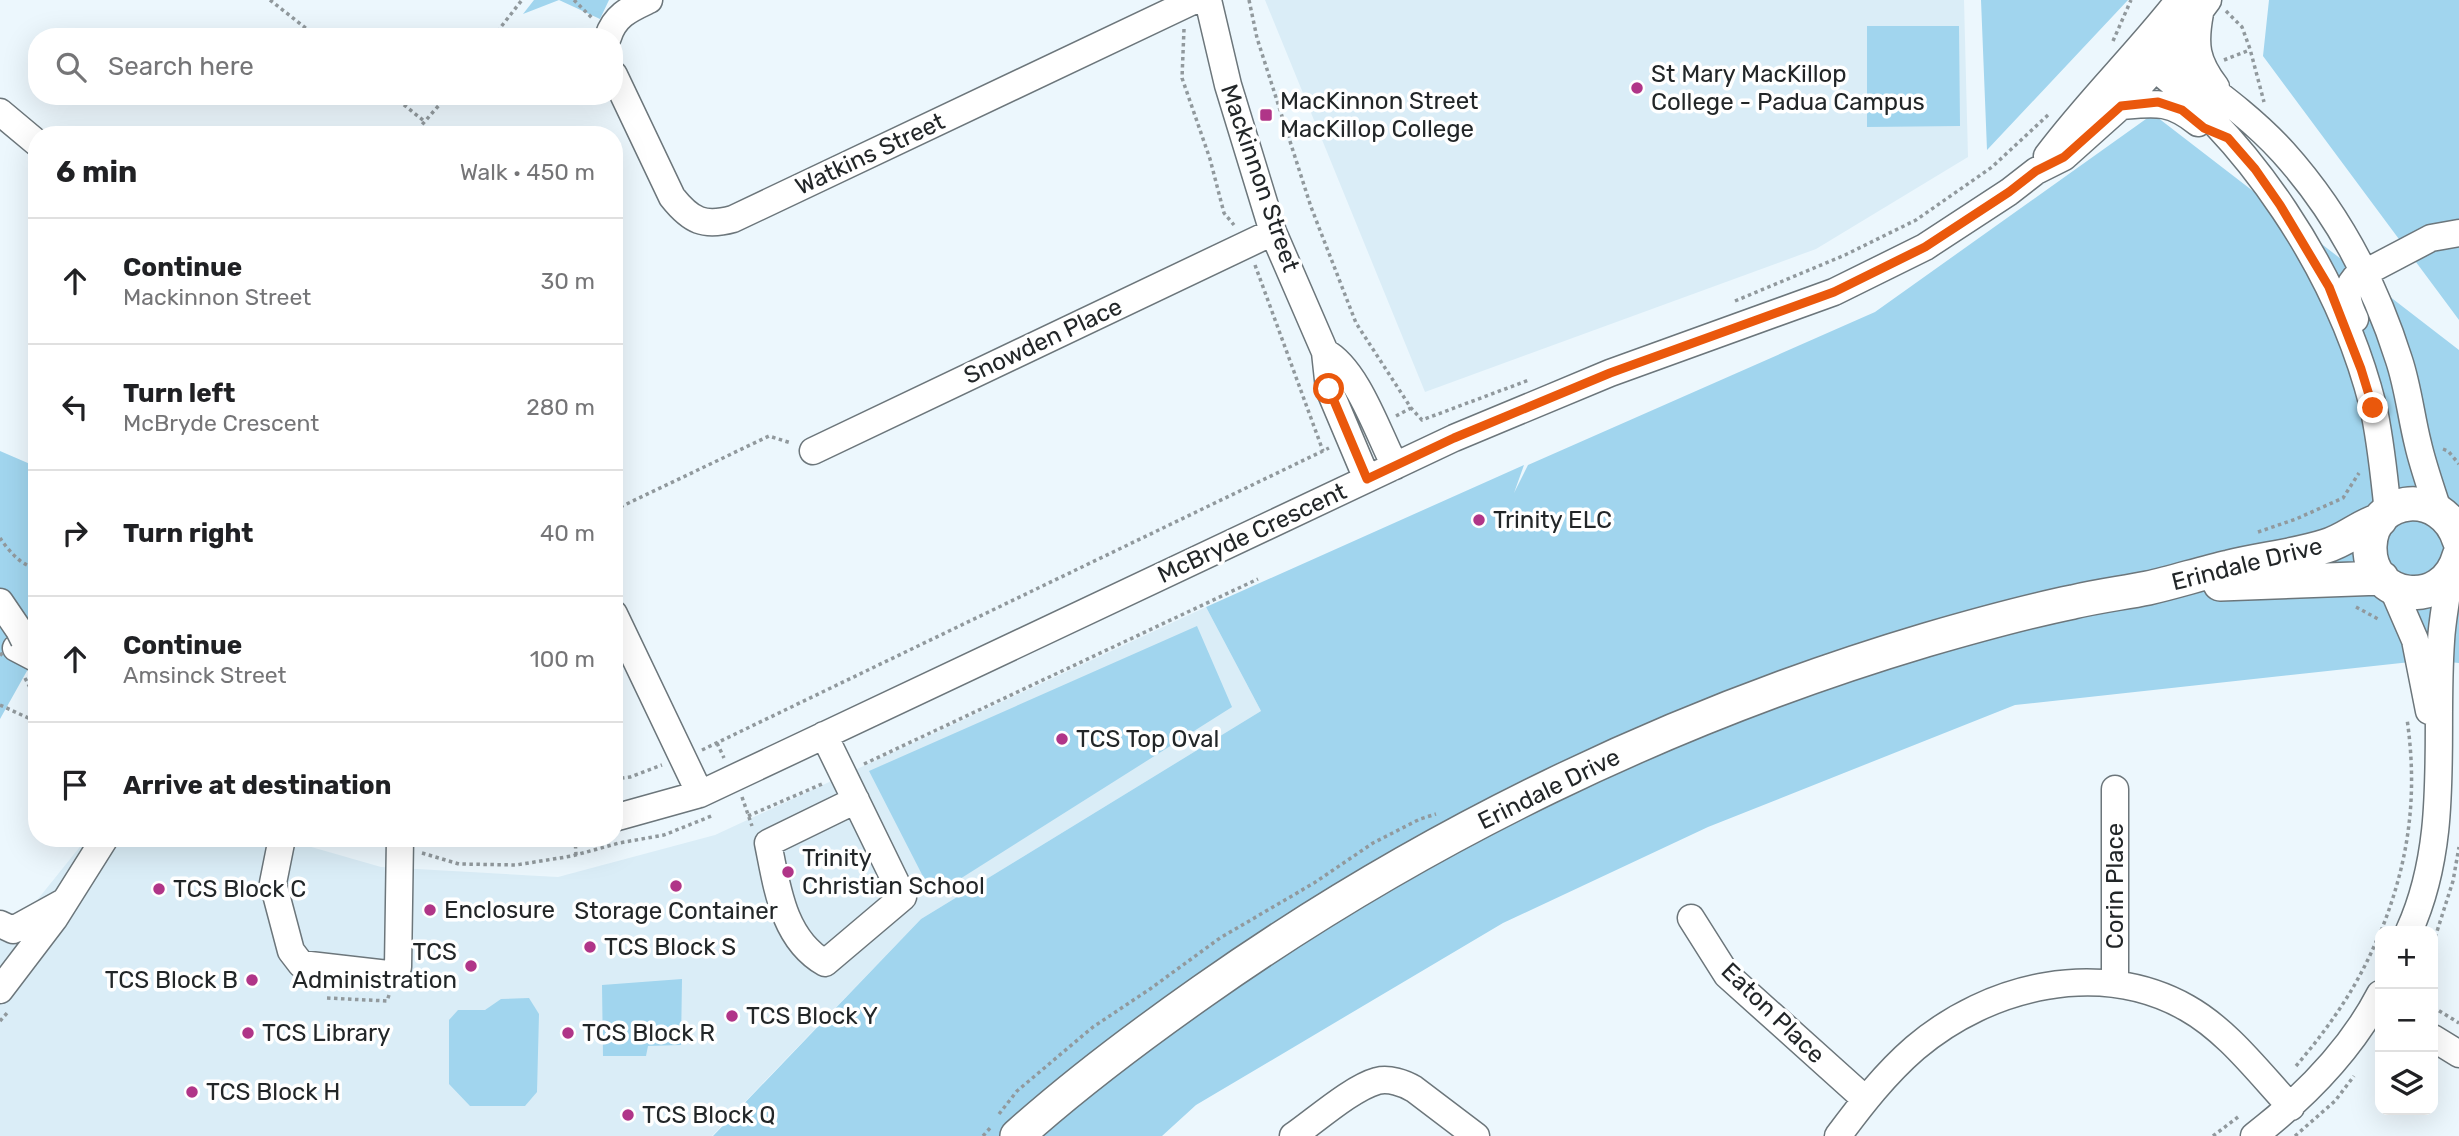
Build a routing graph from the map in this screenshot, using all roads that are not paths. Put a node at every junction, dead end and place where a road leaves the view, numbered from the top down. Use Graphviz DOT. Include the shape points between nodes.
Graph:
graph roads {
  1 [pos="649,0"];
  2 [pos="1195,0"];
  3 [pos="1208,0"];
  4 [pos="2202,4"];
  5 [pos="611,28"];
  6 [pos="2144,51"];
  7 [pos="623,94"];
  8 [pos="2224,97"];
  9 [pos="2121,106"];
  10 [pos="0,112"];
  11 [pos="28,135"];
  12 [pos="2228,138"];
  13 [pos="2036,171"];
  14 [pos="1273,232"];
  15 [pos="2459,233"];
  16 [pos="2302,240"];
  17 [pos="2365,272"];
  18 [pos="1325,352"];
  19 [pos="2361,369"];
  20 [pos="813,451"];
  21 [pos="1395,466"];
  22 [pos="1367,479"];
  23 [pos="2384,516"];
  24 [pos="2454,544"];
  25 [pos="2387,583"];
  26 [pos="2151,587"];
  27 [pos="0,602"];
  28 [pos="623,633"];
  29 [pos="15,646"];
  30 [pos="824,735"];
  31 [pos="2440,764"];
  32 [pos="2115,789"];
  33 [pos="710,802"];
  34 [pos="850,803"];
  35 [pos="623,816"];
  36 [pos="99,847"];
  37 [pos="280,847"];
  38 [pos="406,847"];
  39 [pos="66,901"];
  40 [pos="1691,918"];
  41 [pos="0,924"];
  42 [pos="2412,926"];
  43 [pos="2115,983"];
  44 [pos="0,990"];
  45 [pos="2375,1006"];
  46 [pos="2438,1041"];
  47 [pos="2459,1054"];
  48 [pos="2282,1098"];
  49 [pos="1865,1099"];
  50 [pos="1017,1136"];
  51 [pos="1293,1136"];
  52 [pos="1476,1136"];
  53 [pos="1838,1136"];
  54 [pos="2254,1136"];
  1 -- 5 [label="street" via="621,13"];
  2 -- 7 [label="street, Watkins Street" via="716,224 684,212 672,197"];
  3 -- 14 [label="street, Mackinnon Street" via="1228,85"];
  4 -- 6 [label="street, McBryde Crescent"];
  4 -- 8 [label="street" via="2197,52 2205,73"];
  6 -- 8 [label="street"];
  6 -- 9 [label="street, McBryde Crescent"];
  6 -- 12 [label="street"];
  6 -- 13 [label="street, McBryde Crescent" via="2067,130"];
  8 -- 17 [label="street" via="2282,151 2328,210"];
  9 -- 12 [label="street" via="2158,102 2182,110 2204,128"];
  9 -- 13 [label="street, McBryde Crescent" via="2064,157"];
  10 -- 11 [label="street"];
  12 -- 16 [label="street" via="2255,169"];
  13 -- 21 [label="street, McBryde Crescent" via="1925,247 1867,277 1610,373"];
  14 -- 18 [label="street, Mackinnon Street"];
  14 -- 20 [label="street, Snowden Place"];
  15 -- 17 [label="street" via="2431,238"];
  16 -- 17 [label="street" via="2346,271"];
  16 -- 19 [label="street" via="2329,287"];
  17 -- 19 [label="street" via="2350,284 2347,294 2358,327"];
  17 -- 24 [label="street" via="2400,363 2418,444"];
  18 -- 21 [label="street, Mackinnon Street" via="1351,375"];
  18 -- 22 [label="street, Mackinnon Street" via="1329,389"];
  19 -- 23 [label="street" via="2373,408"];
  21 -- 22 [label="street, McBryde Crescent"];
  22 -- 30 [label="street, McBryde Crescent"];
  23 -- 24 [label="main road, Erindale Drive" via="2400,506 2426,505"];
  23 -- 25 [label="main road" via="2370,543 2374,568"];
  23 -- 26 [label="main road, Erindale Drive" via="2326,546"];
  24 -- 25 [label="main road, Erindale Drive" via="2440,586 2416,593"];
  24 -- 31 [label="street" via="2441,641"];
  25 -- 26 [label="main road, Erindale Drive"];
  25 -- 31 [label="street" via="2415,640"];
  26 -- 50 [label="main road, Erindale Drive" via="1998,620 1854,663 1750,700 1569,777 1413,858 1251,958 1149,1029"];
  27 -- 29 [label="street"];
  28 -- 33 [label="street" via="682,757"];
  30 -- 33 [label="street, McBryde Crescent"];
  30 -- 34 [label="street" via="843,774"];
  31 -- 42 [label="street" via="2431,858"];
  32 -- 43 [label="street, Corin Place"];
  33 -- 35 [label="street, McBryde Crescent"];
  34 -- 34 [label="street" via="902,897 825,963 802,945 780,905 768,843"];
  36 -- 39 [label="street"];
  37 -- 38 [label="street" via="272,883 291,951 302,964 388,974 398,967"];
  39 -- 41 [label="street" via="13,930"];
  39 -- 44 [label="street"];
  40 -- 49 [label="street, Eaton Place" via="1727,975"];
  43 -- 48 [label="street" via="2152,992 2204,1019"];
  43 -- 49 [label="street" via="2073,981 2028,989 1982,1006 1918,1046"];
  45 -- 48 [label="street" via="2346,1046"];
  46 -- 47 [label="street"];
  48 -- 54 [label="street"];
  49 -- 53 [label="street"];
  51 -- 52 [label="street" via="1360,1088 1387,1080 1405,1084"];
}
